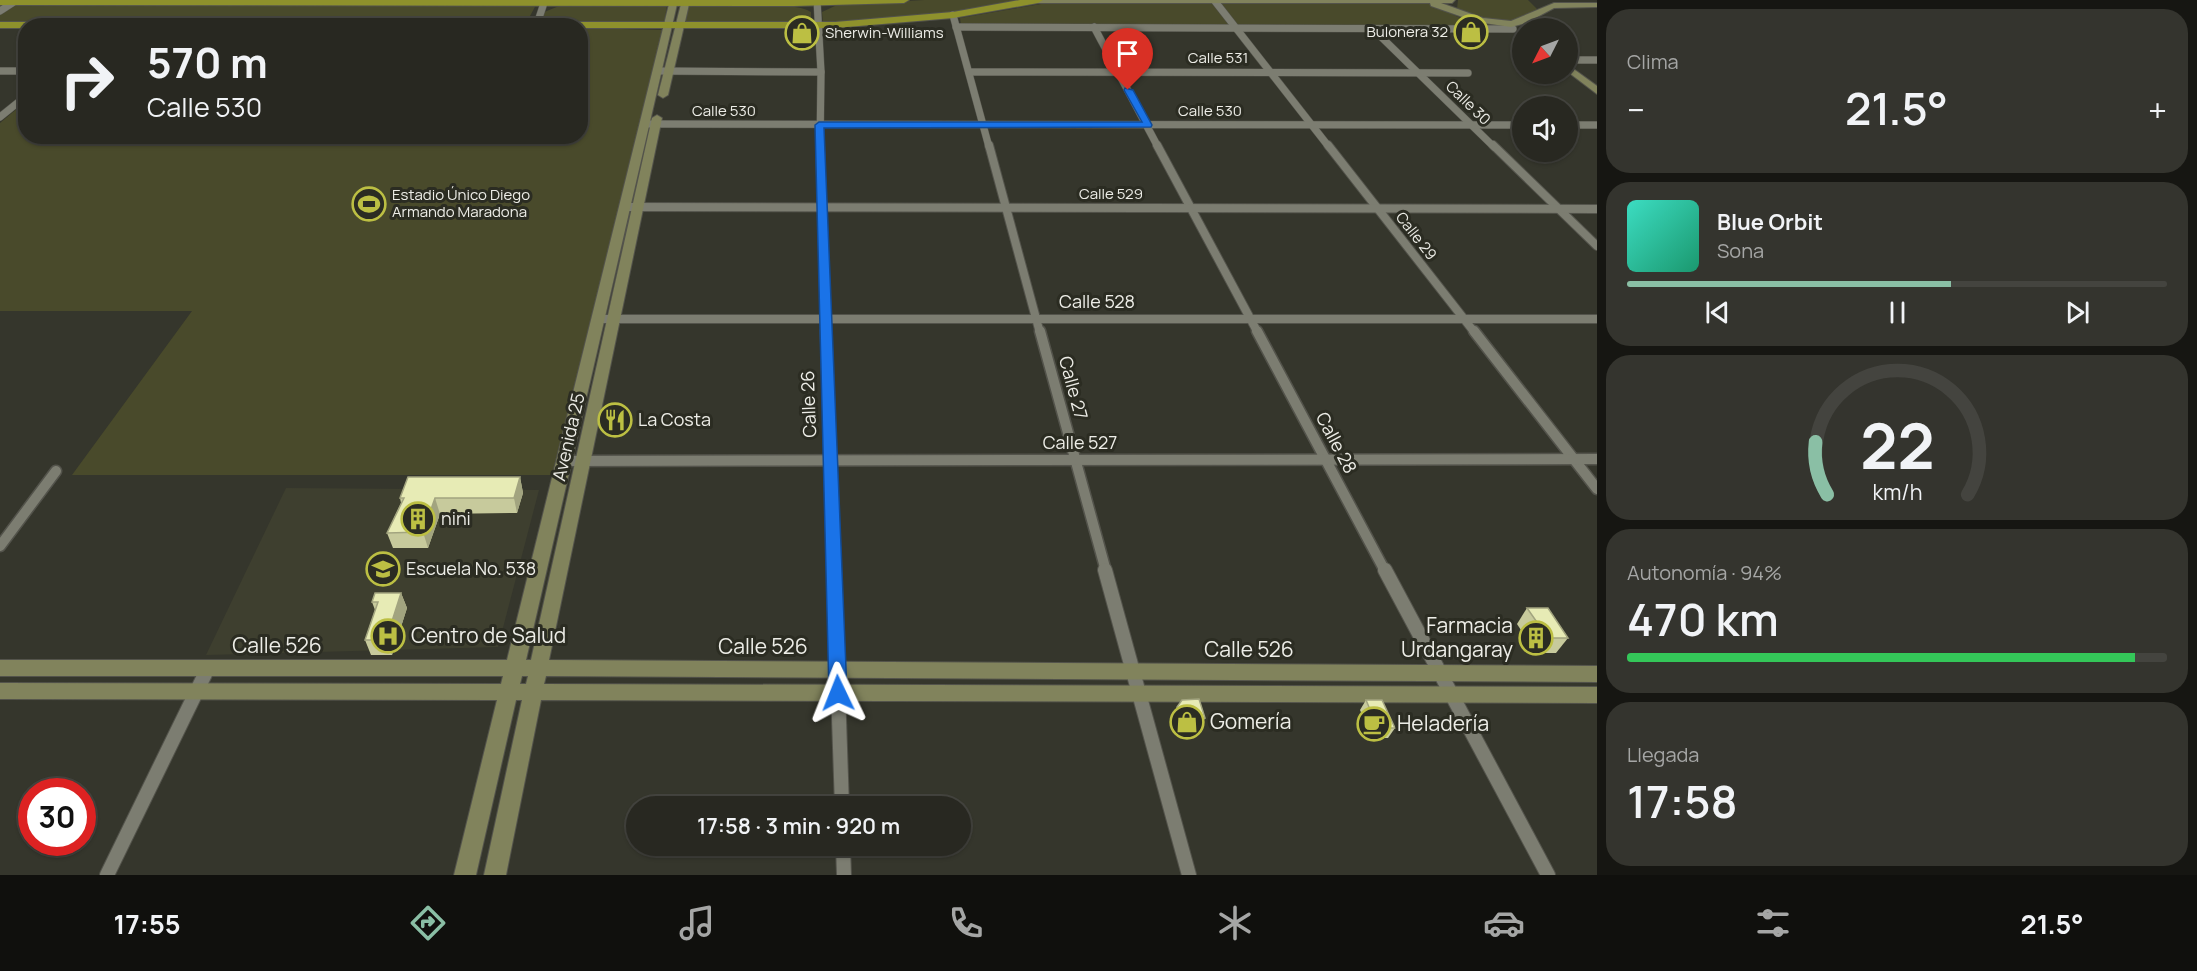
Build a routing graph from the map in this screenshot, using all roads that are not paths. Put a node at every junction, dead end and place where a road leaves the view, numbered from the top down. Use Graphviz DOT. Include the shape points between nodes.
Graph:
graph roads {
  1 [pos="904,0"];
  2 [pos="15,1"];
  3 [pos="146,1"];
  4 [pos="277,1"];
  5 [pos="410,1"];
  6 [pos="544,1"];
  7 [pos="680,1"];
  8 [pos="1035,1"];
  9 [pos="1082,1"];
  10 [pos="1215,1"];
  11 [pos="1348,1"];
  12 [pos="0,2"];
  13 [pos="1452,3"];
  14 [pos="1540,4"];
  15 [pos="1597,4"];
  16 [pos="818,5"];
  17 [pos="0,11"];
  18 [pos="953,15"];
  19 [pos="539,18"];
  20 [pos="1530,18"];
  21 [pos="1492,23"];
  22 [pos="1512,24"];
  23 [pos="0,25"];
  24 [pos="18,25"];
  25 [pos="588,25"];
  26 [pos="675,25"];
  27 [pos="820,25"];
  28 [pos="1235,26"];
  29 [pos="956,27"];
  30 [pos="1094,27"];
  31 [pos="1372,28"];
  32 [pos="1478,28"];
  33 [pos="1512,29"];
  34 [pos="1512,29"];
  35 [pos="1578,60"];
  36 [pos="1597,60"];
  37 [pos="1578,68"];
  38 [pos="0,71"];
  39 [pos="18,71"];
  40 [pos="663,71"];
  41 [pos="821,72"];
  42 [pos="969,72"];
  43 [pos="1119,72"];
  44 [pos="1270,72"];
  45 [pos="1418,73"];
  46 [pos="1468,73"];
  47 [pos="1578,76"];
  48 [pos="1597,83"];
  49 [pos="1597,91"];
  50 [pos="18,102"];
  51 [pos="0,117"];
  52 [pos="651,124"];
  53 [pos="983,124"];
  54 [pos="1312,124"];
  55 [pos="819,125"];
  56 [pos="1148,125"];
  57 [pos="1472,125"];
  58 [pos="1512,125"];
  59 [pos="1578,125"];
  60 [pos="1597,125"];
  61 [pos="632,207"];
  62 [pos="1006,207"];
  63 [pos="823,208"];
  64 [pos="1192,208"];
  65 [pos="1597,208"];
  66 [pos="1377,209"];
  67 [pos="1559,209"];
  68 [pos="1597,246"];
  69 [pos="598,318"];
  70 [pos="613,318"];
  71 [pos="826,318"];
  72 [pos="1037,319"];
  73 [pos="1251,319"];
  74 [pos="1464,319"];
  75 [pos="1597,319"];
  76 [pos="1075,459"];
  77 [pos="1574,459"];
  78 [pos="1597,459"];
  79 [pos="1326,460"];
  80 [pos="563,461"];
  81 [pos="582,461"];
  82 [pos="831,461"];
  83 [pos="56,471"];
  84 [pos="1597,489"];
  85 [pos="0,546"];
  86 [pos="0,668"];
  87 [pos="208,668"];
  88 [pos="539,668"];
  89 [pos="515,669"];
  90 [pos="837,670"];
  91 [pos="1133,672"];
  92 [pos="1440,673"];
  93 [pos="1597,674"];
  94 [pos="0,691"];
  95 [pos="198,691"];
  96 [pos="535,691"];
  97 [pos="509,692"];
  98 [pos="838,693"];
  99 [pos="1139,693"];
  100 [pos="1450,694"];
  101 [pos="1597,695"];
  102 [pos="842,796"];
  103 [pos="843,856"];
  104 [pos="107,875"];
  105 [pos="465,875"];
  106 [pos="495,875"];
  107 [pos="844,875"];
  108 [pos="1189,875"];
  109 [pos="1548,875"];
  1 -- 16 [label="highway"];
  2 -- 3 [label="highway"];
  2 -- 12 [label="highway"];
  2 -- 17 [label="street"];
  3 -- 4 [label="highway"];
  4 -- 5 [label="highway"];
  5 -- 6 [label="highway"];
  6 -- 7 [label="highway"];
  6 -- 19 [label="street"];
  7 -- 16 [label="highway"];
  7 -- 26 [label="main road, Avenida 25"];
  8 -- 9 [label="main road"];
  8 -- 18 [label="highway"];
  9 -- 10 [label="main road"];
  10 -- 11 [label="main road"];
  10 -- 28 [label="street, Calle 29"];
  11 -- 13 [label="main road"];
  13 -- 21 [label="main road" via="1467,17"];
  14 -- 15 [label="main road"];
  14 -- 20 [label="main road"];
  16 -- 27 [label="street, Calle 26"];
  18 -- 27 [label="highway"];
  18 -- 29 [label="street, Calle 27"];
  21 -- 22 [label="main road"];
  21 -- 32 [label="street"];
  21 -- 33 [label="main road"];
  23 -- 24 [label="highway"];
  25 -- 26 [label="highway"];
  26 -- 27 [label="highway"];
  26 -- 40 [label="main road, Avenida 25"];
  27 -- 41 [label="street, Calle 26"];
  28 -- 30 [label="street"];
  28 -- 31 [label="street"];
  28 -- 44 [label="street, Calle 29"];
  29 -- 30 [label="street"];
  29 -- 42 [label="street, Calle 27"];
  30 -- 43 [label="street, Calle 28"];
  31 -- 32 [label="street"];
  31 -- 45 [label="street, Calle 30"];
  32 -- 34 [label="street"];
  35 -- 36 [label="street"];
  37 -- 48 [label="main road"];
  38 -- 39 [label="street"];
  40 -- 41 [label="street"];
  40 -- 52 [label="main road, Avenida 25"];
  41 -- 55 [label="street, Calle 26"];
  42 -- 43 [label="street, Calle 531"];
  42 -- 53 [label="street, Calle 27"];
  43 -- 44 [label="street, Calle 531"];
  43 -- 56 [label="street, Calle 28"];
  44 -- 45 [label="street, Calle 531"];
  44 -- 54 [label="street, Calle 29"];
  45 -- 46 [label="street, Calle 531"];
  45 -- 57 [label="street, Calle 30"];
  47 -- 49 [label="main road"];
  50 -- 51 [label="street"];
  52 -- 55 [label="street, Calle 530"];
  52 -- 61 [label="main road, Avenida 25"];
  53 -- 55 [label="street, Calle 530"];
  53 -- 56 [label="street, Calle 530"];
  53 -- 62 [label="street, Calle 27"];
  54 -- 56 [label="street, Calle 530"];
  54 -- 57 [label="street, Calle 530"];
  54 -- 66 [label="street, Calle 29"];
  55 -- 63 [label="street, Calle 26"];
  56 -- 64 [label="street, Calle 28"];
  57 -- 58 [label="street, Calle 530"];
  57 -- 67 [label="street, Calle 30"];
  59 -- 60 [label="street"];
  61 -- 63 [label="street, Calle 529"];
  61 -- 69 [label="main road, Avenida 25"];
  61 -- 70 [label="main road, Avenida 25"];
  62 -- 63 [label="street, Calle 529"];
  62 -- 64 [label="street, Calle 529"];
  62 -- 72 [label="street, Calle 27"];
  63 -- 71 [label="street, Calle 26"];
  64 -- 66 [label="street, Calle 529"];
  64 -- 73 [label="street, Calle 28"];
  65 -- 67 [label="street, Calle 529"];
  66 -- 67 [label="street, Calle 529"];
  66 -- 74 [label="street, Calle 29"];
  67 -- 68 [label="street, Calle 30"];
  69 -- 70 [label="street, Calle 528"];
  69 -- 80 [label="main road, Avenida 25"];
  70 -- 71 [label="street, Calle 528"];
  70 -- 81 [label="main road, Avenida 25"];
  71 -- 72 [label="street, Calle 528"];
  71 -- 82 [label="street, Calle 26"];
  72 -- 73 [label="street, Calle 528"];
  72 -- 76 [label="street, Calle 27"];
  73 -- 74 [label="street, Calle 528"];
  73 -- 79 [label="street, Calle 28"];
  74 -- 75 [label="street, Calle 528"];
  74 -- 77 [label="street, Calle 29"];
  76 -- 79 [label="street, Calle 527"];
  76 -- 82 [label="street, Calle 527"];
  76 -- 91 [label="street, Calle 27"];
  77 -- 78 [label="street, Calle 527"];
  77 -- 79 [label="street, Calle 527"];
  77 -- 84 [label="street, Calle 29"];
  79 -- 92 [label="street, Calle 28"];
  80 -- 81 [label="street, Calle 527"];
  80 -- 89 [label="main road, Avenida 25"];
  81 -- 82 [label="street, Calle 527"];
  81 -- 88 [label="main road, Avenida 25"];
  82 -- 90 [label="street, Calle 26"];
  83 -- 85 [label="street"];
  86 -- 87 [label="main road, Calle 526"];
  87 -- 89 [label="main road, Calle 526"];
  87 -- 95 [label="street"];
  88 -- 89 [label="main road, Calle 526"];
  88 -- 90 [label="main road, Calle 526"];
  88 -- 96 [label="main road, Avenida 25"];
  89 -- 97 [label="main road, Avenida 25"];
  90 -- 91 [label="main road, Calle 526"];
  90 -- 98 [label="street, Calle 26"];
  91 -- 92 [label="main road, Calle 526"];
  91 -- 99 [label="street, Calle 27"];
  92 -- 93 [label="main road, Calle 526"];
  92 -- 100 [label="street, Calle 28"];
  94 -- 95 [label="main road"];
  95 -- 97 [label="main road"];
  95 -- 104 [label="street"];
  96 -- 97 [label="main road"];
  96 -- 98 [label="main road"];
  96 -- 106 [label="main road, Avenida 25"];
  97 -- 105 [label="main road, Avenida 25"];
  98 -- 99 [label="main road"];
  98 -- 102 [label="street, Calle 26"];
  99 -- 100 [label="main road"];
  99 -- 108 [label="street, Calle 27"];
  100 -- 101 [label="main road"];
  100 -- 109 [label="street, Calle 28"];
  103 -- 107 [label="street"];
}
